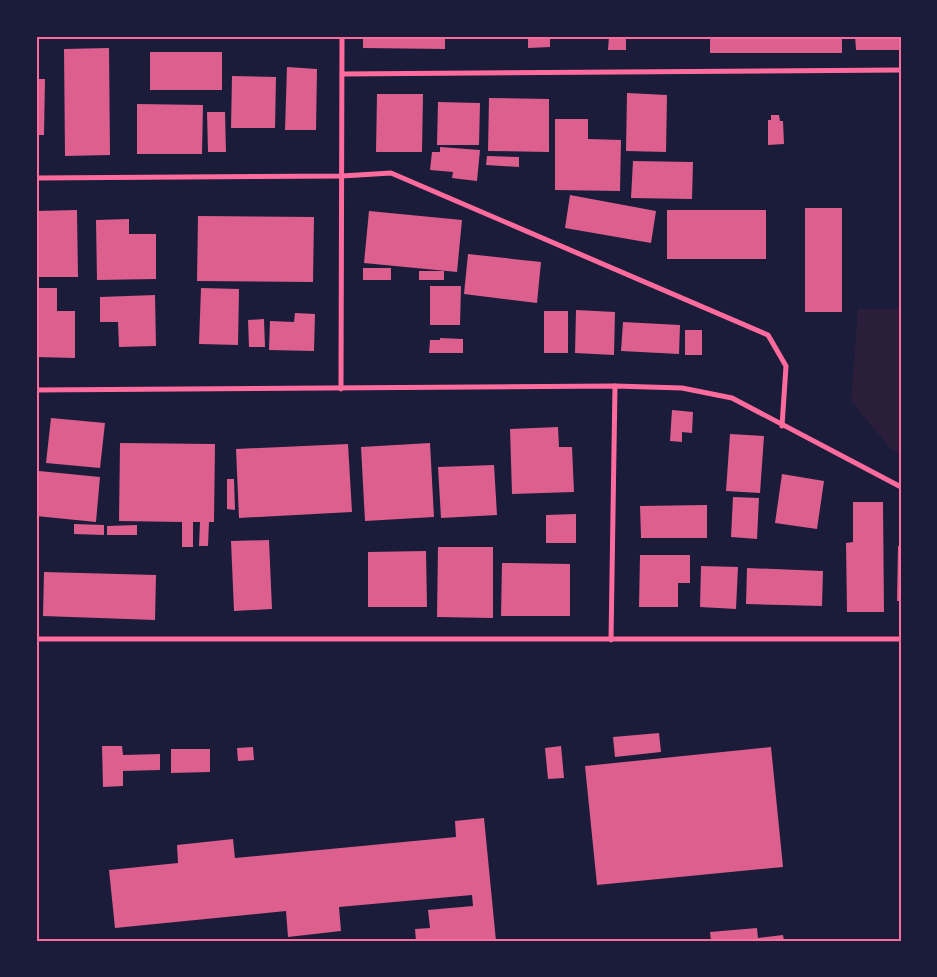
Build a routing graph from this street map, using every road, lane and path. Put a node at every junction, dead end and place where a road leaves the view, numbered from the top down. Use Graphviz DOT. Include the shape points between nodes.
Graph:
graph roads {
  1 [pos="342,36"];
  2 [pos="901,70"];
  3 [pos="342,74"];
  4 [pos="342,176"];
  5 [pos="36,178"];
  6 [pos="615,386"];
  7 [pos="341,389"];
  8 [pos="36,390"];
  9 [pos="782,426"];
  10 [pos="901,487"];
  11 [pos="901,638"];
  12 [pos="36,639"];
  13 [pos="611,640"];
  1 -- 3 [label="street"];
  2 -- 3 [label="street"];
  3 -- 4 [label="street"];
  4 -- 5 [label="street"];
  4 -- 7 [label="street"];
  4 -- 9 [label="street" via="392,173 768,335 786,366"];
  6 -- 7 [label="street"];
  6 -- 9 [label="street" via="682,388 732,398"];
  6 -- 13 [label="street"];
  7 -- 8 [label="street"];
  9 -- 10 [label="street"];
  11 -- 13 [label="street"];
  12 -- 13 [label="street"];
}
